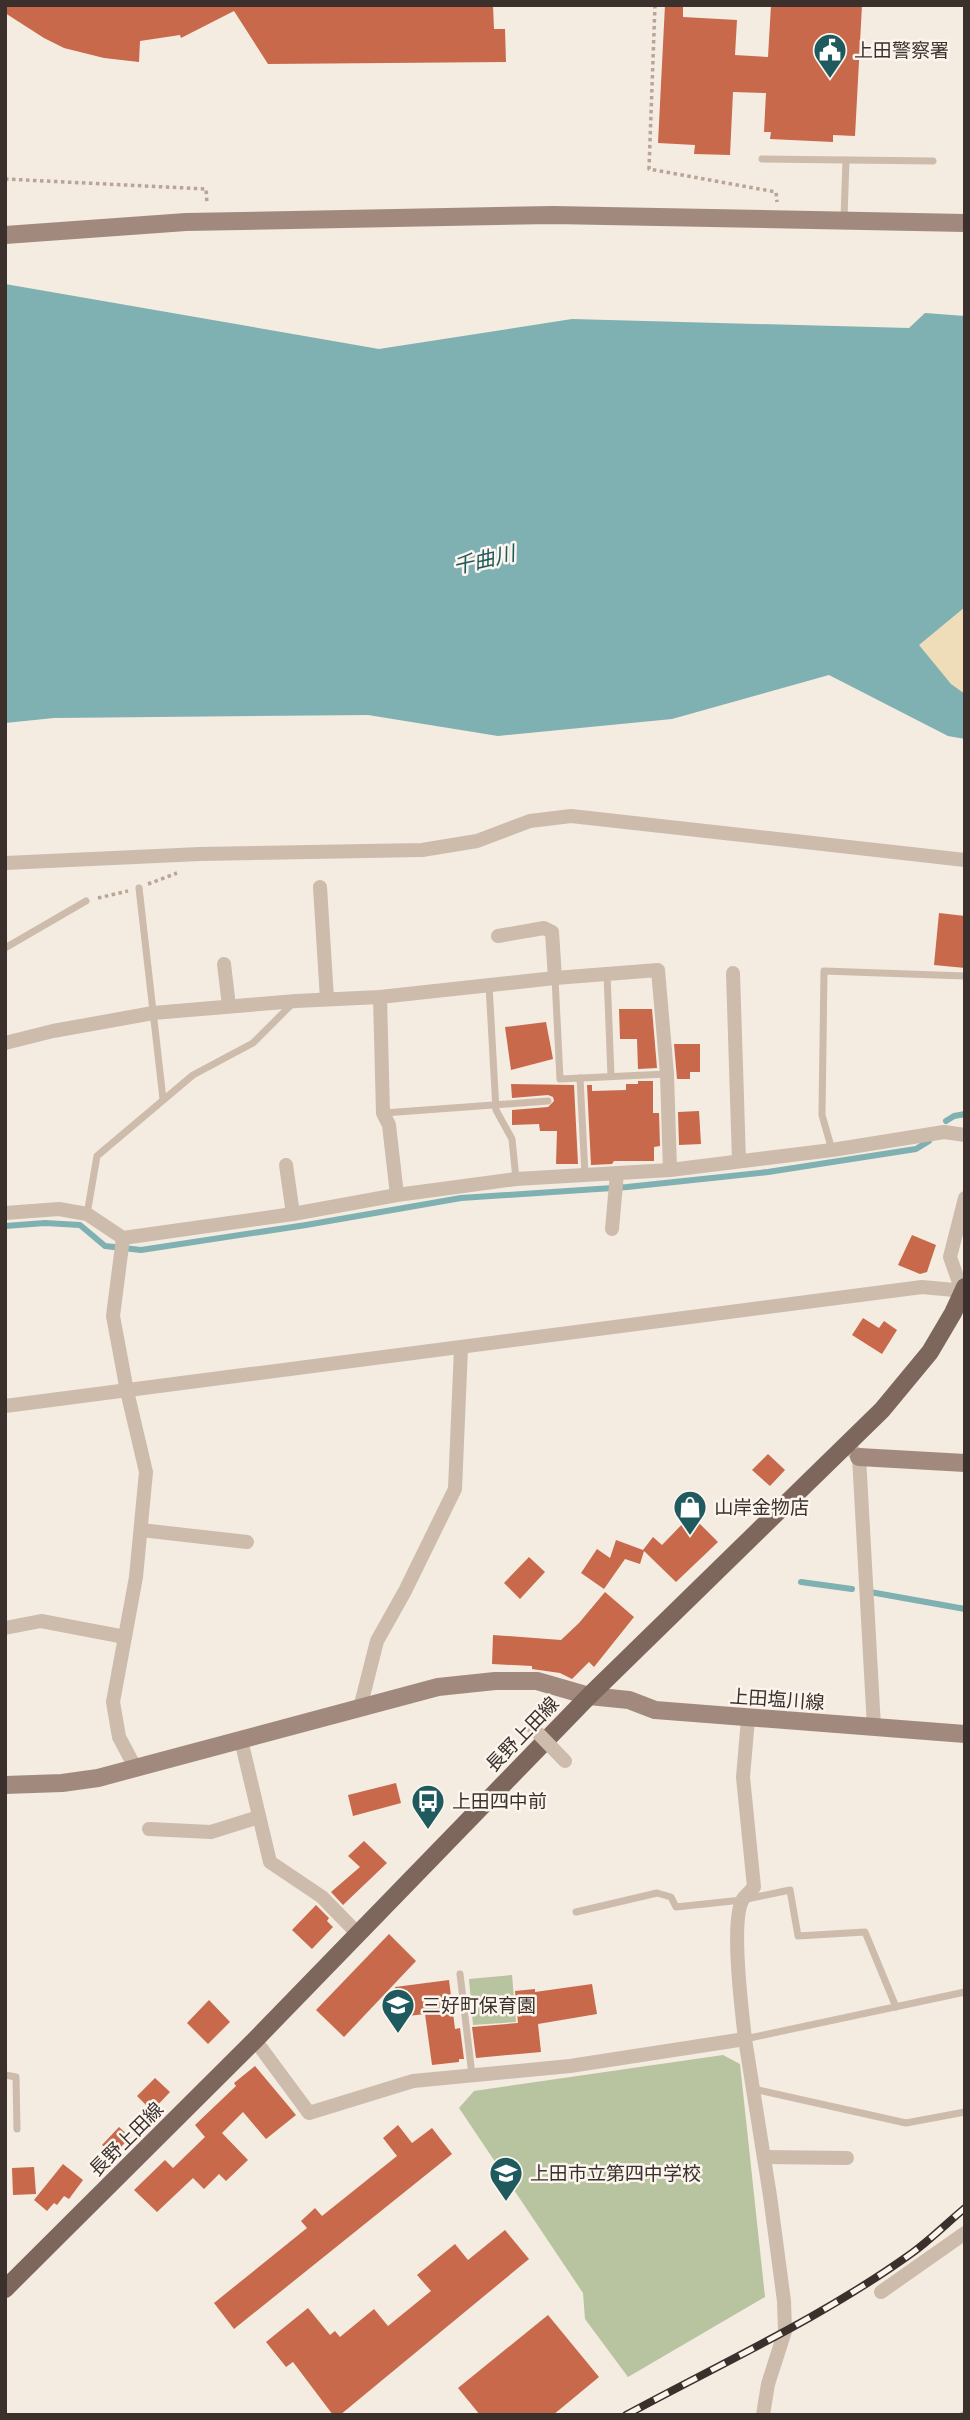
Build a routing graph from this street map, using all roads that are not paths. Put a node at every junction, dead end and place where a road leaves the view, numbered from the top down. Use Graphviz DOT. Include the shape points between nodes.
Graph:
graph roads {
  1 [pos="762,159"];
  2 [pos="846,160"];
  3 [pos="933,161"];
  4 [pos="844,221"];
  5 [pos="965,223"];
  6 [pos="5,235"];
  7 [pos="965,860"];
  8 [pos="5,863"];
  9 [pos="320,887"];
  10 [pos="139,888"];
  11 [pos="86,901"];
  12 [pos="498,936"];
  13 [pos="5,948"];
  14 [pos="224,964"];
  15 [pos="733,973"];
  16 [pos="607,974"];
  17 [pos="965,976"];
  18 [pos="555,978"];
  19 [pos="489,985"];
  20 [pos="380,997"];
  21 [pos="327,999"];
  22 [pos="296,1000"];
  23 [pos="229,1006"];
  24 [pos="153,1013"];
  25 [pos="5,1043"];
  26 [pos="667,1074"];
  27 [pos="611,1076"];
  28 [pos="580,1078"];
  29 [pos="163,1099"];
  30 [pos="548,1101"];
  31 [pos="495,1105"];
  32 [pos="383,1113"];
  33 [pos="965,1135"];
  34 [pos="832,1150"];
  35 [pos="739,1161"];
  36 [pos="286,1165"];
  37 [pos="670,1170"];
  38 [pos="617,1173"];
  39 [pos="585,1175"];
  40 [pos="516,1180"];
  41 [pos="397,1195"];
  42 [pos="965,1198"];
  43 [pos="5,1213"];
  44 [pos="87,1214"];
  45 [pos="293,1214"];
  46 [pos="612,1230"];
  47 [pos="123,1238"];
  48 [pos="964,1290"];
  49 [pos="461,1348"];
  50 [pos="127,1391"];
  51 [pos="5,1406"];
  52 [pos="853,1451"];
  53 [pos="965,1463"];
  54 [pos="141,1530"];
  55 [pos="247,1542"];
  56 [pos="5,1628"];
  57 [pos="125,1637"];
  58 [pos="589,1696"];
  59 [pos="360,1708"];
  60 [pos="748,1719"];
  61 [pos="874,1727"];
  62 [pos="534,1730"];
  63 [pos="965,1734"];
  64 [pos="241,1740"];
  65 [pos="565,1761"];
  66 [pos="136,1769"];
  67 [pos="5,1785"];
  68 [pos="259,1817"];
  69 [pos="149,1829"];
  70 [pos="742,1900"];
  71 [pos="576,1912"];
  72 [pos="358,1934"];
  73 [pos="460,1974"];
  74 [pos="965,1992"];
  75 [pos="896,2007"];
  76 [pos="745,2039"];
  77 [pos="255,2040"];
  78 [pos="5,2075"];
  79 [pos="472,2076"];
  80 [pos="753,2089"];
  81 [pos="965,2112"];
  82 [pos="17,2130"];
  83 [pos="764,2157"];
  84 [pos="847,2158"];
  85 [pos="965,2233"];
  86 [pos="5,2289"];
  87 [pos="881,2292"];
  88 [pos="763,2415"];
  1 -- 2 [label="lane"];
  2 -- 3 [label="lane"];
  2 -- 4 [label="lane"];
  4 -- 5 [label="street"];
  4 -- 6 [label="street" via="553,215 186,222"];
  7 -- 8 [label="street" via="570,816 530,821 477,841 422,850"];
  9 -- 21 [label="street"];
  10 -- 24 [label="lane"];
  11 -- 13 [label="lane"];
  12 -- 18 [label="street" via="544,928 552,932"];
  14 -- 23 [label="street"];
  15 -- 35 [label="street"];
  16 -- 18 [label="street"];
  16 -- 26 [label="street" via="658,970"];
  16 -- 27 [label="lane"];
  17 -- 34 [label="lane" via="824,971 822,1115"];
  18 -- 19 [label="street"];
  18 -- 28 [label="lane" via="561,1079"];
  19 -- 20 [label="street"];
  19 -- 31 [label="lane"];
  20 -- 21 [label="street"];
  20 -- 32 [label="street"];
  21 -- 22 [label="street"];
  22 -- 23 [label="street"];
  22 -- 29 [label="lane" via="253,1043 193,1075"];
  23 -- 24 [label="street"];
  24 -- 25 [label="street"];
  24 -- 29 [label="lane"];
  26 -- 27 [label="lane"];
  26 -- 37 [label="street"];
  27 -- 28 [label="lane"];
  28 -- 39 [label="lane"];
  29 -- 44 [label="lane" via="97,1156"];
  30 -- 31 [label="lane"];
  31 -- 32 [label="lane"];
  31 -- 40 [label="lane" via="512,1139"];
  32 -- 41 [label="street" via="389,1125"];
  33 -- 34 [label="street" via="944,1132"];
  34 -- 35 [label="street"];
  35 -- 37 [label="street"];
  36 -- 45 [label="street"];
  37 -- 38 [label="street"];
  38 -- 39 [label="street"];
  38 -- 46 [label="street"];
  39 -- 40 [label="street"];
  40 -- 41 [label="street"];
  41 -- 45 [label="street"];
  42 -- 48 [label="street" via="950,1257"];
  43 -- 44 [label="street" via="59,1209"];
  44 -- 47 [label="street"];
  45 -- 47 [label="street"];
  47 -- 50 [label="street" via="113,1316"];
  48 -- 49 [label="street" via="922,1287"];
  48 -- 52 [label="main road, 長野上田線" via="929,1352"];
  49 -- 50 [label="street"];
  49 -- 59 [label="street" via="455,1489 377,1641"];
  50 -- 51 [label="street"];
  50 -- 54 [label="street" via="146,1472"];
  52 -- 53 [label="street"];
  52 -- 58 [label="main road, 長野上田線"];
  52 -- 61 [label="street"];
  54 -- 55 [label="street"];
  54 -- 57 [label="street"];
  56 -- 57 [label="street" via="41,1621"];
  57 -- 66 [label="street" via="113,1702 119,1737"];
  58 -- 59 [label="street, 上田塩川線" via="537,1681 495,1681 438,1687"];
  58 -- 60 [label="street, 上田塩川線" via="629,1700 655,1710"];
  58 -- 72 [label="main road, 長野上田線"];
  59 -- 64 [label="street, 上田塩川線"];
  60 -- 61 [label="street, 上田塩川線"];
  60 -- 70 [label="street" via="743,1777 754,1887"];
  61 -- 63 [label="street, 上田塩川線"];
  62 -- 65 [label="street, bridge"];
  64 -- 66 [label="street, 上田塩川線"];
  64 -- 68 [label="street"];
  66 -- 67 [label="street, 上田塩川線" via="62,1783"];
  68 -- 69 [label="street" via="211,1832"];
  68 -- 72 [label="street" via="270,1862 322,1897"];
  70 -- 71 [label="lane" via="676,1907 671,1897 657,1893"];
  70 -- 75 [label="lane" via="790,1890 798,1936 865,1932"];
  70 -- 76 [label="street" via="738,1974"];
  72 -- 77 [label="main road, 長野上田線"];
  73 -- 79 [label="lane"];
  74 -- 75 [label="lane"];
  75 -- 76 [label="lane"];
  76 -- 79 [label="street"];
  76 -- 80 [label="street"];
  77 -- 79 [label="street" via="309,2113 413,2081"];
  77 -- 86 [label="main road, 長野上田線"];
  78 -- 82 [label="lane" via="16,2077"];
  80 -- 81 [label="lane" via="906,2123"];
  80 -- 83 [label="street"];
  83 -- 84 [label="street"];
  83 -- 88 [label="street" via="785,2331"];
  85 -- 87 [label="street"];
}
